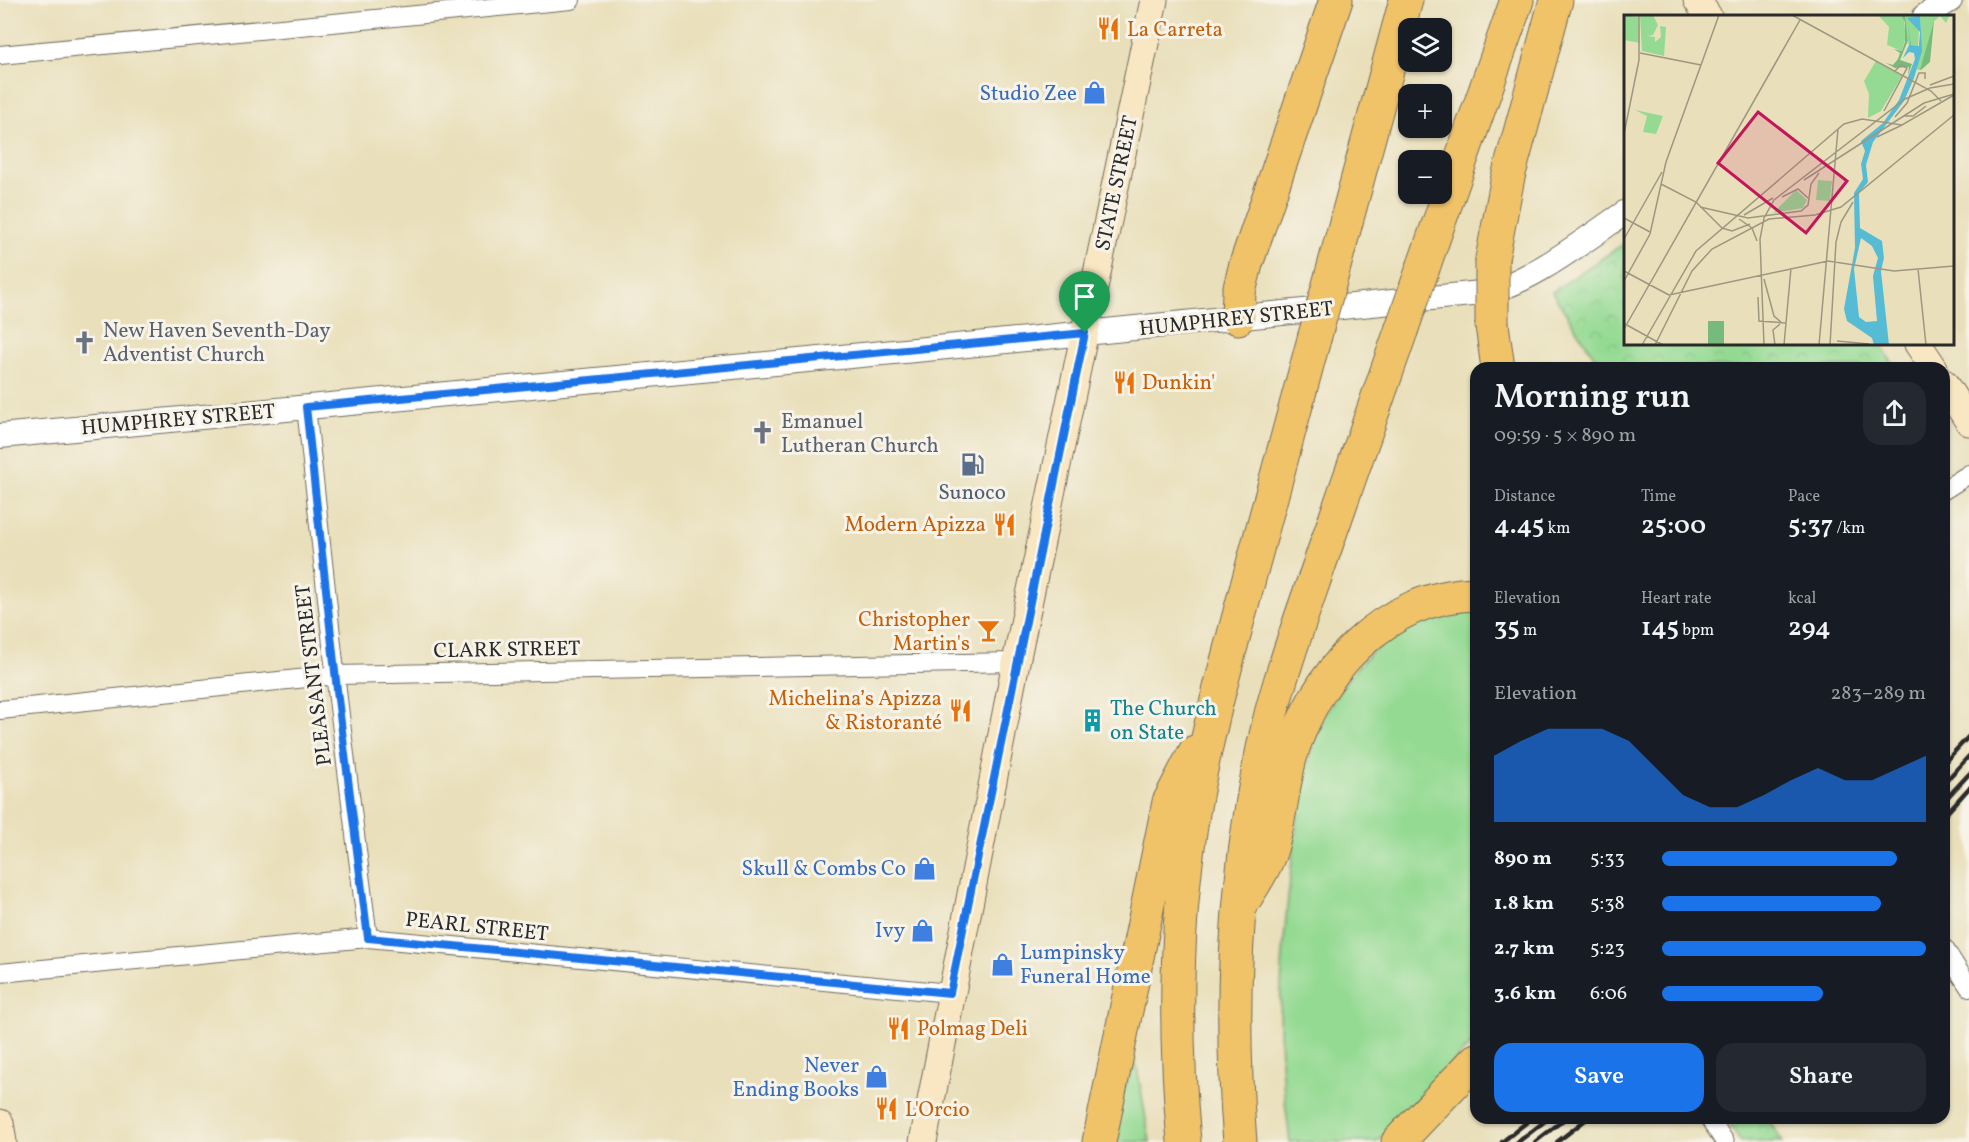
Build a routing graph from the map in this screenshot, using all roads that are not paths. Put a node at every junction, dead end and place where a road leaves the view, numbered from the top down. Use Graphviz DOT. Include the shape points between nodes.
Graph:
graph roads {
  1 [pos="571,0"];
  2 [pos="1154,0"];
  3 [pos="1336,0"];
  4 [pos="1406,0"];
  5 [pos="1517,0"];
  6 [pos="1556,0"];
  7 [pos="1697,0"];
  8 [pos="1950,0"];
  9 [pos="1707,15"];
  10 [pos="1927,15"];
  11 [pos="0,55"];
  12 [pos="1624,213"];
  13 [pos="1239,318"];
  14 [pos="1085,333"];
  15 [pos="1919,345"];
  16 [pos="1497,362"];
  17 [pos="1930,362"];
  18 [pos="1950,392"];
  19 [pos="306,407"];
  20 [pos="1969,422"];
  21 [pos="0,436"];
  22 [pos="1969,474"];
  23 [pos="1950,486"];
  24 [pos="1470,595"];
  25 [pos="1016,662"];
  26 [pos="336,675"];
  27 [pos="0,710"];
  28 [pos="1209,730"];
  29 [pos="1239,908"];
  30 [pos="368,938"];
  31 [pos="1950,957"];
  32 [pos="0,973"];
  33 [pos="1969,987"];
  34 [pos="950,993"];
  35 [pos="1470,1066"];
  36 [pos="1470,1098"];
  37 [pos="0,1123"];
  38 [pos="1713,1124"];
  39 [pos="3,1142"];
  40 [pos="923,1142"];
  41 [pos="1099,1142"];
  42 [pos="1184,1142"];
  43 [pos="1240,1142"];
  44 [pos="1398,1142"];
  45 [pos="1429,1142"];
  46 [pos="1725,1142"];
  1 -- 11 [label="street"];
  2 -- 14 [label="main road, STATE STREET"];
  3 -- 13 [label="highway" via="1246,264 1239,292"];
  4 -- 28 [label="highway, bridge"];
  5 -- 29 [label="highway, bridge" via="1283,673 1258,771"];
  6 -- 16 [label="highway, bridge" via="1508,177 1492,259 1492,325"];
  7 -- 9 [label="main road"];
  8 -- 10 [label="street"];
  12 -- 13 [label="street, HUMPHREY STREET" via="1524,278 1496,290"];
  13 -- 14 [label="street, HUMPHREY STREET"];
  14 -- 19 [label="street, HUMPHREY STREET"];
  14 -- 25 [label="main road, STATE STREET"];
  15 -- 17 [label="main road"];
  18 -- 20 [label="main road"];
  19 -- 21 [label="street, HUMPHREY STREET"];
  19 -- 26 [label="street, PLEASANT STREET"];
  22 -- 23 [label="street"];
  24 -- 29 [label="highway" via="1435,600 1399,615 1362,640 1329,676 1294,745 1270,854"];
  25 -- 26 [label="street, CLARK STREET"];
  25 -- 34 [label="main road, STATE STREET"];
  26 -- 27 [label="street, CLARK STREET"];
  26 -- 30 [label="street, PLEASANT STREET"];
  28 -- 41 [label="highway" via="1169,802"];
  28 -- 42 [label="highway" via="1193,814 1180,928 1178,1043"];
  29 -- 43 [label="highway" via="1233,1037"];
  30 -- 32 [label="street, PEARL STREET"];
  30 -- 34 [label="street, PEARL STREET"];
  31 -- 33 [label="street"];
  34 -- 40 [label="main road, STATE STREET"];
  35 -- 44 [label="highway"];
  36 -- 45 [label="highway"];
  37 -- 39 [label="main road"];
  38 -- 46 [label="street"];
}
